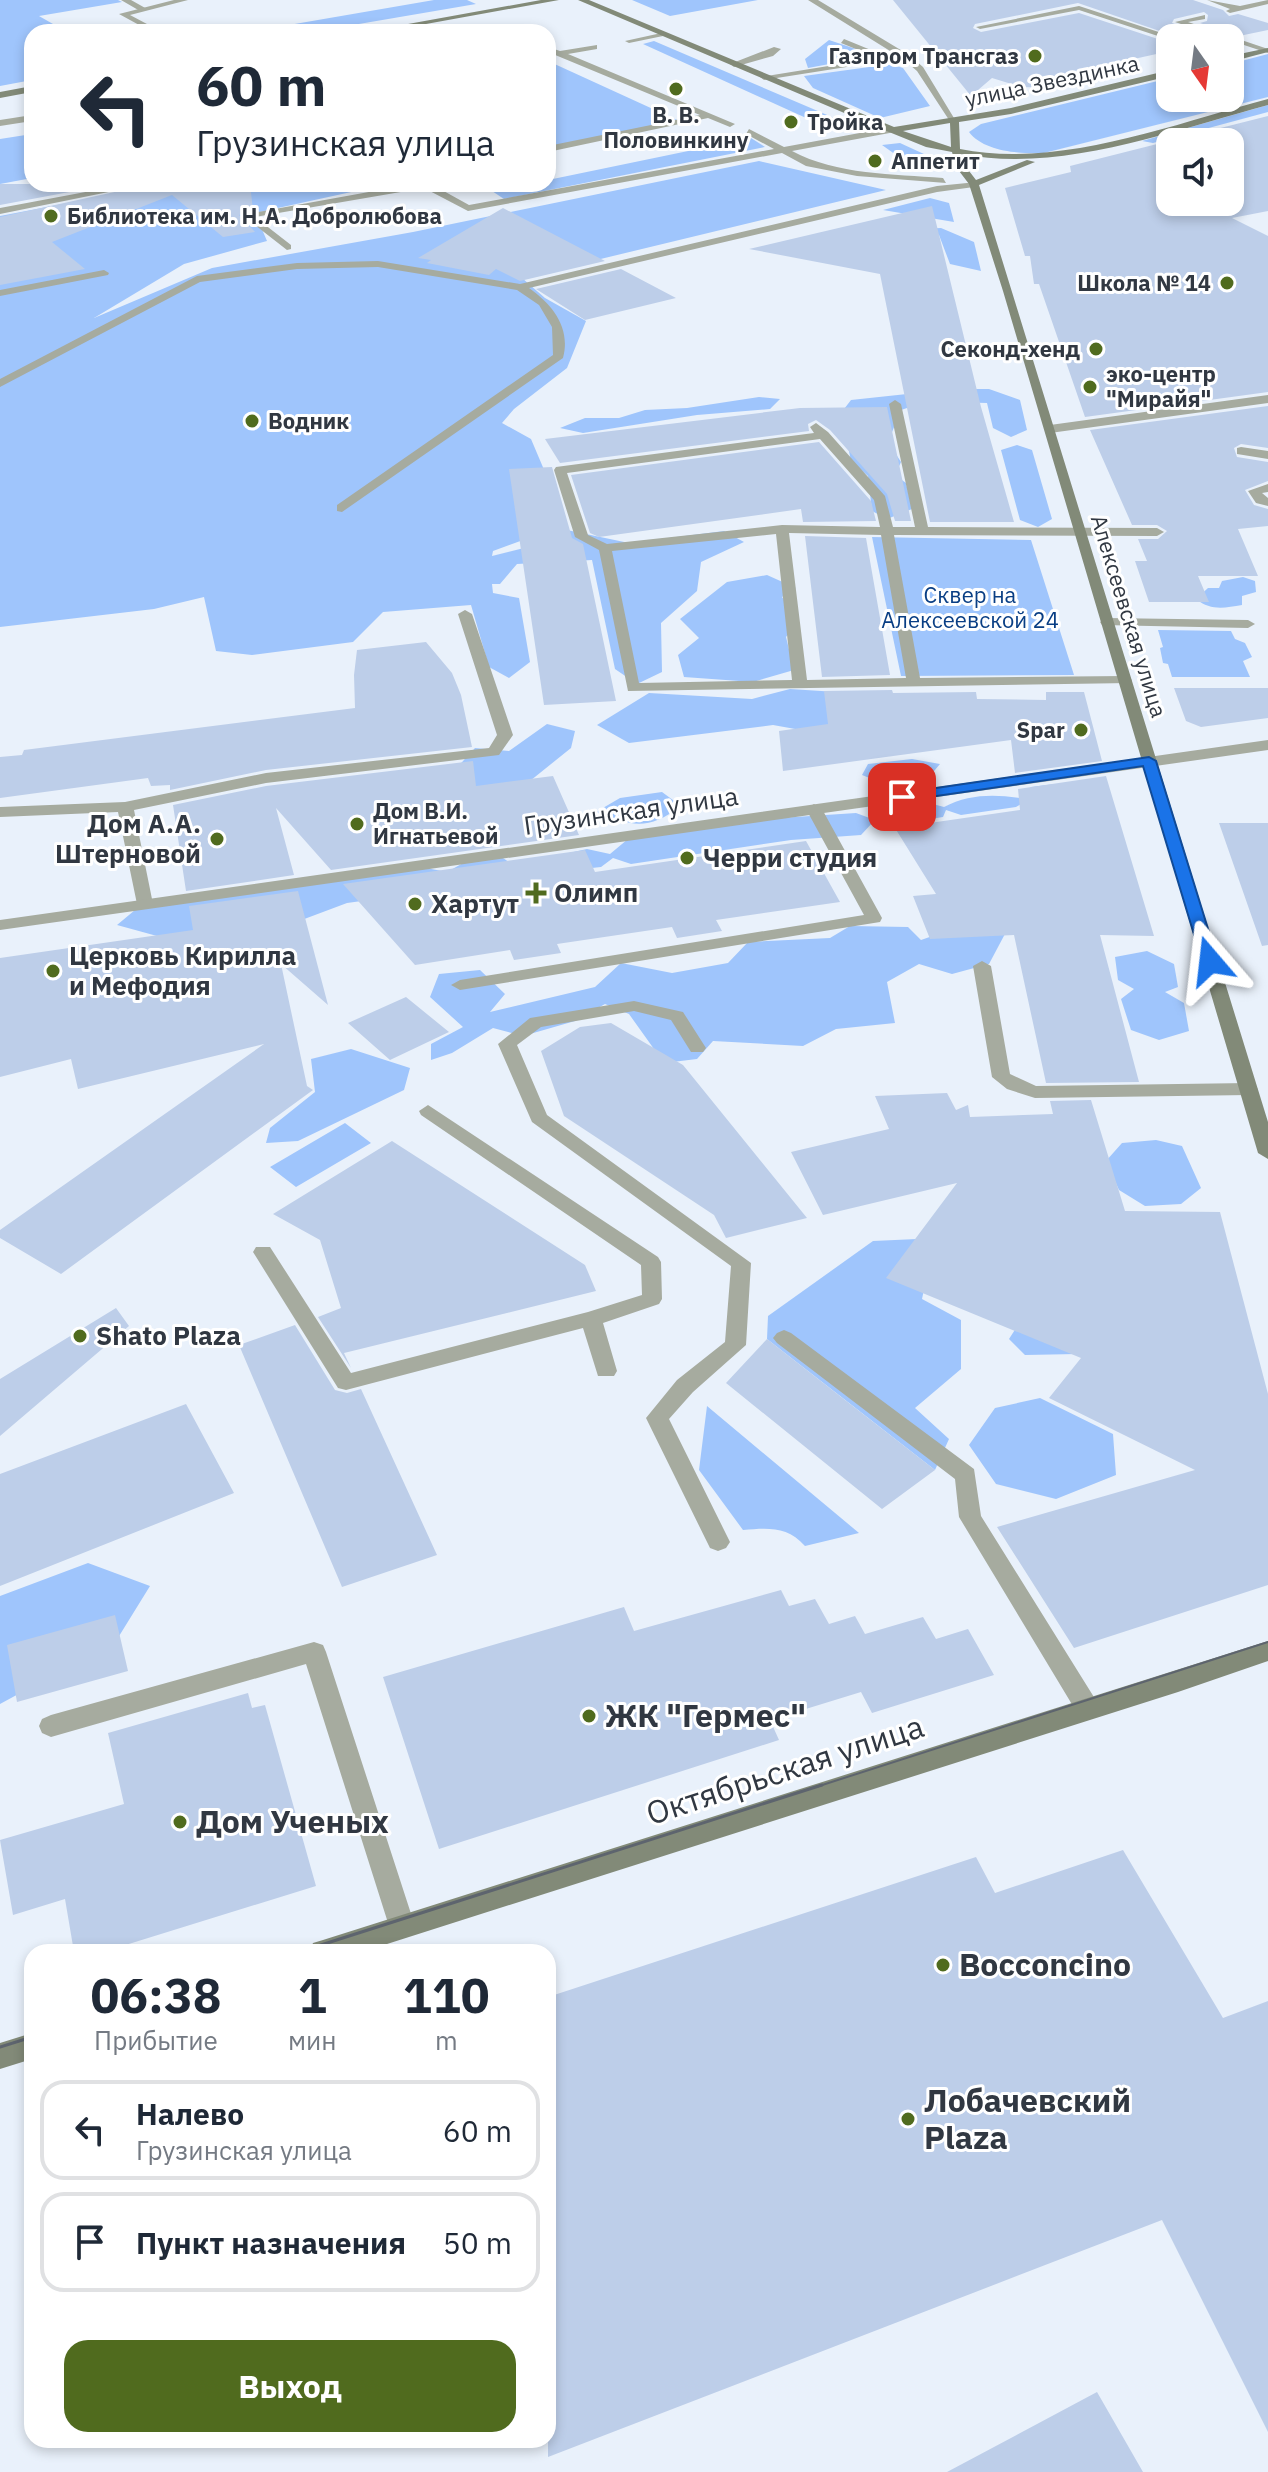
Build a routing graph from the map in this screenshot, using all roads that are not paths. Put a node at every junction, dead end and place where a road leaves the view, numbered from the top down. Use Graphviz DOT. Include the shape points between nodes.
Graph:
graph roads {
  1 [pos="125,0"];
  2 [pos="184,0"];
  3 [pos="555,0"];
  4 [pos="582,0"];
  5 [pos="812,0"];
  6 [pos="1211,0"];
  7 [pos="1268,2"];
  8 [pos="143,9"];
  9 [pos="1202,17"];
  10 [pos="142,24"];
  11 [pos="415,24"];
  12 [pos="1185,24"];
  13 [pos="980,27"];
  14 [pos="1156,33"];
  15 [pos="663,34"];
  16 [pos="629,41"];
  17 [pos="844,41"];
  18 [pos="1244,44"];
  19 [pos="594,47"];
  20 [pos="777,49"];
  21 [pos="1266,50"];
  22 [pos="556,51"];
  23 [pos="561,53"];
  24 [pos="1244,55"];
  25 [pos="906,57"];
  26 [pos="886,59"];
  27 [pos="734,64"];
  28 [pos="1156,76"];
  29 [pos="764,77"];
  30 [pos="24,90"];
  31 [pos="0,95"];
  32 [pos="1268,102"];
  33 [pos="707,116"];
  34 [pos="24,119"];
  35 [pos="954,121"];
  36 [pos="0,123"];
  37 [pos="730,124"];
  38 [pos="892,130"];
  39 [pos="749,132"];
  40 [pos="556,147"];
  41 [pos="781,150"];
  42 [pos="956,151"];
  43 [pos="1069,151"];
  44 [pos="974,184"];
  45 [pos="101,192"];
  46 [pos="378,192"];
  47 [pos="439,192"];
  48 [pos="554,192"];
  49 [pos="556,192"];
  50 [pos="0,211"];
  51 [pos="287,247"];
  52 [pos="104,273"];
  53 [pos="520,287"];
  54 [pos="0,293"];
  55 [pos="0,384"];
  56 [pos="1268,399"];
  57 [pos="895,404"];
  58 [pos="814,424"];
  59 [pos="1050,429"];
  60 [pos="824,435"];
  61 [pos="1241,451"];
  62 [pos="1268,455"];
  63 [pos="1268,488"];
  64 [pos="1268,502"];
  65 [pos="342,508"];
  66 [pos="782,529"];
  67 [pos="887,531"];
  68 [pos="922,531"];
  69 [pos="1081,531"];
  70 [pos="1157,532"];
  71 [pos="605,548"];
  72 [pos="465,614"];
  73 [pos="1107,622"];
  74 [pos="1248,624"];
  75 [pos="1125,680"];
  76 [pos="914,682"];
  77 [pos="800,685"];
  78 [pos="1268,745"];
  79 [pos="1149,761"];
  80 [pos="125,807"];
  81 [pos="814,809"];
  82 [pos="0,812"];
  83 [pos="145,904"];
  84 [pos="0,925"];
  85 [pos="982,966"];
  86 [pos="460,985"];
  87 [pos="697,1048"];
  88 [pos="1249,1089"];
  89 [pos="428,1111"];
  90 [pos="1268,1153"];
  91 [pos="263,1252"];
  92 [pos="591,1319"];
  93 [pos="784,1338"];
  94 [pos="606,1371"];
  95 [pos="718,1542"];
  96 [pos="1268,1651"];
  97 [pos="1088,1709"];
  98 [pos="51,1726"];
  99 [pos="402,1926"];
  100 [pos="347,1944"];
  101 [pos="24,2048"];
  102 [pos="0,2056"];
  1 -- 8 [label="street"];
  2 -- 8 [label="street"];
  3 -- 11 [label="street"];
  4 -- 15 [label="street"];
  5 -- 25 [label="street"];
  6 -- 7 [label="street" via="1234,10"];
  8 -- 10 [label="street" via="123,14"];
  9 -- 12 [label="street" via="1179,22"];
  13 -- 14 [label="street" via="1079,8"];
  15 -- 16 [label="street"];
  15 -- 27 [label="street"];
  17 -- 26 [label="street"];
  18 -- 21 [label="street"];
  19 -- 23 [label="street"];
  20 -- 27 [label="street"];
  21 -- 24 [label="street"];
  22 -- 23 [label="street"];
  23 -- 33 [label="street"];
  25 -- 26 [label="street"];
  25 -- 35 [label="street"];
  26 -- 29 [label="street"];
  27 -- 29 [label="street"];
  28 -- 35 [label="street, улица Звездинка"];
  29 -- 38 [label="street"];
  30 -- 31 [label="street"];
  32 -- 43 [label="street"];
  33 -- 37 [label="street"];
  33 -- 40 [label="street"];
  34 -- 36 [label="street"];
  35 -- 38 [label="street"];
  35 -- 42 [label="street, улица Звездинка"];
  38 -- 41 [label="street"];
  38 -- 42 [label="street"];
  39 -- 41 [label="street"];
  41 -- 44 [label="street" via="809,164 857,173"];
  41 -- 49 [label="street"];
  42 -- 43 [label="street" via="1011,157"];
  42 -- 44 [label="street, Алексеевская улица"];
  43 -- 44 [label="street"];
  44 -- 53 [label="street"];
  44 -- 59 [label="street, Алексеевская улица"];
  45 -- 50 [label="street"];
  46 -- 51 [label="street" via="247,215"];
  47 -- 48 [label="street" via="468,208"];
  52 -- 54 [label="street"];
  53 -- 55 [label="street" via="378,264 297,266 197,279"];
  53 -- 65 [label="street" via="543,303 558,327 559,356"];
  56 -- 59 [label="street"];
  57 -- 68 [label="street"];
  58 -- 60 [label="street"];
  59 -- 69 [label="street, Алексеевская улица"];
  60 -- 67 [label="street" via="880,499"];
  60 -- 71 [label="street" via="560,470 582,537"];
  61 -- 62 [label="street"];
  63 -- 64 [label="street" via="1254,491"];
  66 -- 67 [label="street"];
  66 -- 71 [label="street"];
  66 -- 77 [label="street"];
  67 -- 68 [label="street"];
  67 -- 76 [label="street"];
  68 -- 69 [label="street"];
  69 -- 70 [label="street"];
  69 -- 73 [label="street, Алексеевская улица"];
  71 -- 77 [label="street" via="633,688"];
  72 -- 80 [label="street" via="505,735 494,752 266,778"];
  73 -- 74 [label="street"];
  73 -- 75 [label="street, Алексеевская улица"];
  75 -- 76 [label="street"];
  75 -- 79 [label="street, Алексеевская улица"];
  76 -- 77 [label="street"];
  78 -- 79 [label="street, Грузинская улица"];
  79 -- 81 [label="street, Грузинская улица"];
  79 -- 88 [label="street, Алексеевская улица"];
  80 -- 82 [label="street"];
  80 -- 83 [label="street"];
  81 -- 83 [label="street, Грузинская улица"];
  81 -- 86 [label="street" via="874,918"];
  83 -- 84 [label="street, Грузинская улица"];
  85 -- 88 [label="street" via="1001,1077 1014,1085 1035,1092"];
  87 -- 95 [label="street" via="677,1016 634,1006 536,1022 507,1044 539,1118 741,1263 735,1345 685,1386 657,1418"];
  88 -- 90 [label="street, Алексеевская улица"];
  89 -- 92 [label="street" via="651,1262 652,1299"];
  91 -- 92 [label="street" via="346,1382"];
  92 -- 94 [label="street"];
  93 -- 97 [label="street" via="966,1475 970,1517"];
  96 -- 97 [label="street, Октябрьская улица"];
  97 -- 99 [label="street, Октябрьская улица"];
  98 -- 99 [label="street" via="314,1652"];
  99 -- 100 [label="street, Октябрьская улица"];
  101 -- 102 [label="street"];
}
